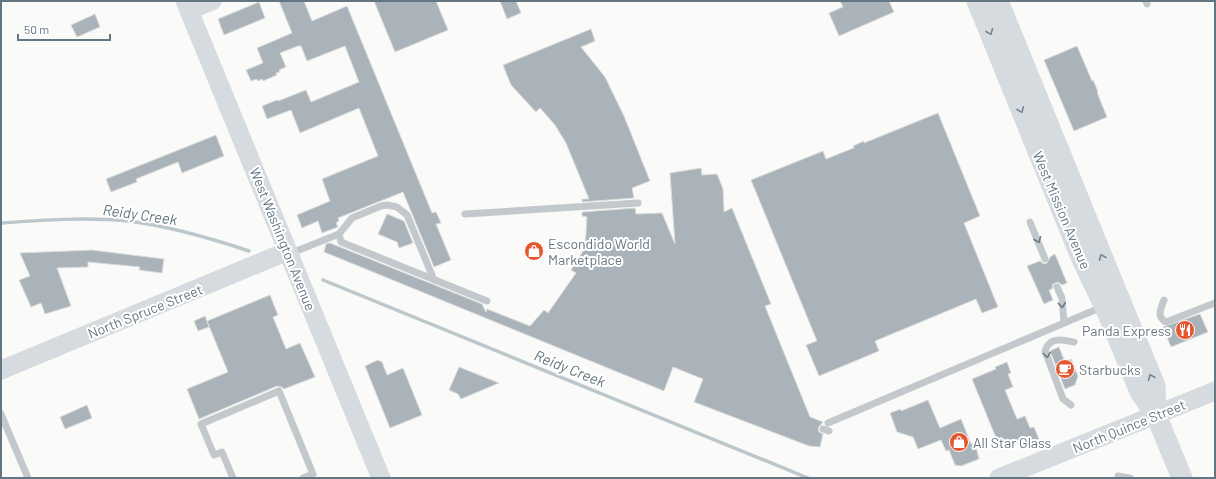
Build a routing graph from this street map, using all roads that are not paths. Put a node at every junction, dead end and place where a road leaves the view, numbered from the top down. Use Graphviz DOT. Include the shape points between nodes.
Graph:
graph roads {
  1 [pos="212,1"];
  2 [pos="977,1"];
  3 [pos="998,1"];
  4 [pos="187,6"];
  5 [pos="638,203"];
  6 [pos="466,214"];
  7 [pos="1030,222"];
  8 [pos="339,234"];
  9 [pos="289,253"];
  10 [pos="1045,259"];
  11 [pos="434,280"];
  12 [pos="1057,287"];
  13 [pos="1164,300"];
  14 [pos="487,301"];
  15 [pos="1215,303"];
  16 [pos="1104,306"];
  17 [pos="1064,323"];
  18 [pos="1074,342"];
  19 [pos="1,370"];
  20 [pos="1215,391"];
  21 [pos="1071,405"];
  22 [pos="1,414"];
  23 [pos="1156,415"];
  24 [pos="828,423"];
  25 [pos="1118,476"];
  26 [pos="28,478"];
  27 [pos="233,478"];
  28 [pos="303,478"];
  29 [pos="381,478"];
  30 [pos="999,478"];
  31 [pos="1130,478"];
  32 [pos="1182,478"];
  1 -- 4 [label="main road"];
  2 -- 16 [label="main road, West Mission Avenue, one-way" via="1081,256"];
  23 -- 3 [label="main road, West Mission Avenue, one-way" via="1155,386"];
  4 -- 9 [label="main road, West Washington Avenue"];
  5 -- 6 [label="lane"];
  7 -- 10 [label="lane, one-way"];
  8 -- 9 [label="lane"];
  8 -- 11 [label="lane" via="341,242"];
  8 -- 11 [label="lane" via="352,218 381,206 397,207 407,215"];
  9 -- 19 [label="main road, North Spruce Street"];
  9 -- 29 [label="main road, West Washington Avenue"];
  11 -- 14 [label="lane"];
  12 -- 17 [label="lane, one-way" via="1062,298"];
  13 -- 15 [label="lane" via="1160,314 1166,322"];
  16 -- 17 [label="lane"];
  16 -- 23 [label="main road, West Mission Avenue" via="1140,392"];
  17 -- 24 [label="lane"];
  18 -- 21 [label="lane, one-way" via="1055,340 1045,351 1063,399"];
  20 -- 23 [label="main road, North Quince Street"];
  22 -- 26 [label="lane"];
  23 -- 30 [label="main road, North Quince Street"];
  23 -- 32 [label="main road, West Mission Avenue"];
  25 -- 31 [label="lane"];
  27 -- 28 [label="lane" via="222,452 214,455 201,424 279,391 313,474"];
}
